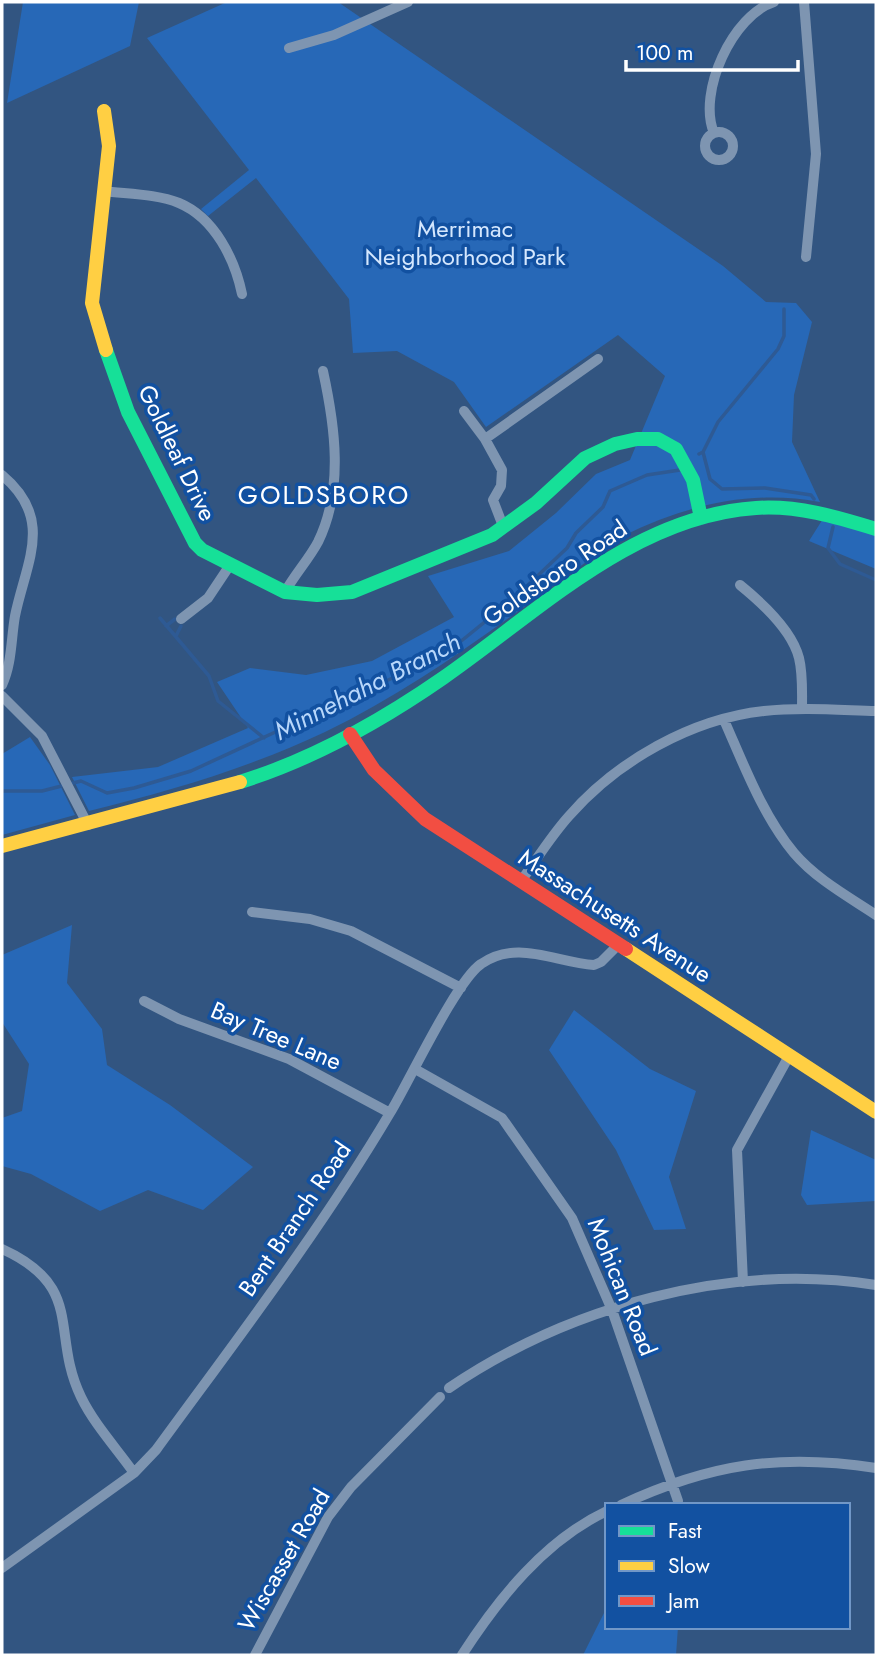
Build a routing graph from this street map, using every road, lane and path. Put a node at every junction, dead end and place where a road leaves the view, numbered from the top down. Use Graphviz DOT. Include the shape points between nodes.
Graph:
graph roads {
  1 [pos="408,2"];
  2 [pos="774,2"];
  3 [pos="804,2"];
  4 [pos="289,48"];
  5 [pos="104,111"];
  6 [pos="714,133"];
  7 [pos="104,191"];
  8 [pos="806,257"];
  9 [pos="242,294"];
  10 [pos="597,359"];
  11 [pos="323,372"];
  12 [pos="464,411"];
  13 [pos="485,439"];
  14 [pos="2,475"];
  15 [pos="701,518"];
  16 [pos="503,526"];
  17 [pos="876,529"];
  18 [pos="230,565"];
  19 [pos="740,585"];
  20 [pos="285,592"];
  21 [pos="181,619"];
  22 [pos="2,685"];
  23 [pos="2,696"];
  24 [pos="802,709"];
  25 [pos="876,711"];
  26 [pos="724,720"];
  27 [pos="350,734"];
  28 [pos="88,824"];
  29 [pos="2,846"];
  30 [pos="521,881"];
  31 [pos="252,912"];
  32 [pos="876,915"];
  33 [pos="617,946"];
  34 [pos="461,988"];
  35 [pos="144,1001"];
  36 [pos="789,1056"];
  37 [pos="415,1069"];
  38 [pos="876,1112"];
  39 [pos="390,1114"];
  40 [pos="2,1249"];
  41 [pos="743,1282"];
  42 [pos="876,1285"];
  43 [pos="612,1310"];
  44 [pos="449,1388"];
  45 [pos="440,1396"];
  46 [pos="876,1468"];
  47 [pos="134,1473"];
  48 [pos="671,1481"];
  49 [pos="678,1501"];
  50 [pos="625,1503"];
  51 [pos="605,1512"];
  52 [pos="2,1569"];
  53 [pos="255,1655"];
  54 [pos="462,1655"];
  1 -- 4 [label="street" via="334,35"];
  2 -- 6 [label="street" via="761,6 734,34 709,103"];
  3 -- 8 [label="street" via="816,154"];
  5 -- 7 [label="main road, Goldleaf Drive" via="108,146"];
  7 -- 9 [label="street" via="181,204 197,215 232,258"];
  7 -- 18 [label="main road, Goldleaf Drive" via="94,316 128,412 195,543"];
  10 -- 13 [label="street"];
  11 -- 20 [label="street" via="334,435 334,486 318,542"];
  12 -- 13 [label="street"];
  13 -- 16 [label="street" via="502,470 501,486 493,500"];
  14 -- 22 [label="street" via="23,499 34,544"];
  15 -- 16 [label="main road, Goldleaf Drive" via="693,480 676,449 657,439 637,439 585,458"];
  15 -- 17 [label="main road, Goldsboro Road" via="741,509 800,508"];
  15 -- 27 [label="main road, Goldsboro Road" via="632,546 438,681"];
  16 -- 20 [label="main road, Goldleaf Drive" via="466,547 352,592"];
  18 -- 20 [label="main road, Goldleaf Drive"];
  18 -- 21 [label="street" via="208,598"];
  19 -- 24 [label="street" via="777,622 797,651"];
  23 -- 28 [label="street" via="41,736"];
  24 -- 25 [label="street"];
  24 -- 26 [label="street"];
  26 -- 30 [label="street" via="667,741 612,775 569,816"];
  26 -- 32 [label="street" via="766,811 796,855"];
  27 -- 28 [label="main road, Goldsboro Road" via="245,782"];
  27 -- 30 [label="main road, Massachusetts Avenue" via="387,787 425,819"];
  28 -- 29 [label="main road, Goldsboro Road"];
  30 -- 33 [label="main road, Massachusetts Avenue"];
  31 -- 34 [label="street" via="310,919 351,931"];
  33 -- 34 [label="street, Bent Branch Road" via="594,965 524,951 503,953 473,970"];
  33 -- 36 [label="main road, Massachusetts Avenue"];
  34 -- 37 [label="street, Bent Branch Road"];
  35 -- 39 [label="street, Bay Tree Lane" via="179,1019 289,1059"];
  36 -- 38 [label="main road, Massachusetts Avenue"];
  36 -- 41 [label="street" via="737,1150"];
  37 -- 39 [label="street, Bent Branch Road"];
  37 -- 43 [label="street, Mohican Road" via="502,1118 572,1218"];
  39 -- 47 [label="street, Bent Branch Road" via="308,1242 156,1450"];
  40 -- 47 [label="street" via="33,1266 48,1282 63,1310 81,1397"];
  41 -- 42 [label="street" via="802,1278"];
  41 -- 43 [label="street" via="683,1291"];
  43 -- 44 [label="street" via="549,1331"];
  43 -- 48 [label="street, Mohican Road"];
  45 -- 53 [label="street, Wiscasset Road" via="328,1517"];
  46 -- 48 [label="street" via="840,1462 761,1463"];
  47 -- 52 [label="street, Bent Branch Road"];
  48 -- 49 [label="street, Mohican Road"];
  48 -- 50 [label="street"];
  51 -- 54 [label="street" via="540,1559 507,1593"];
}
